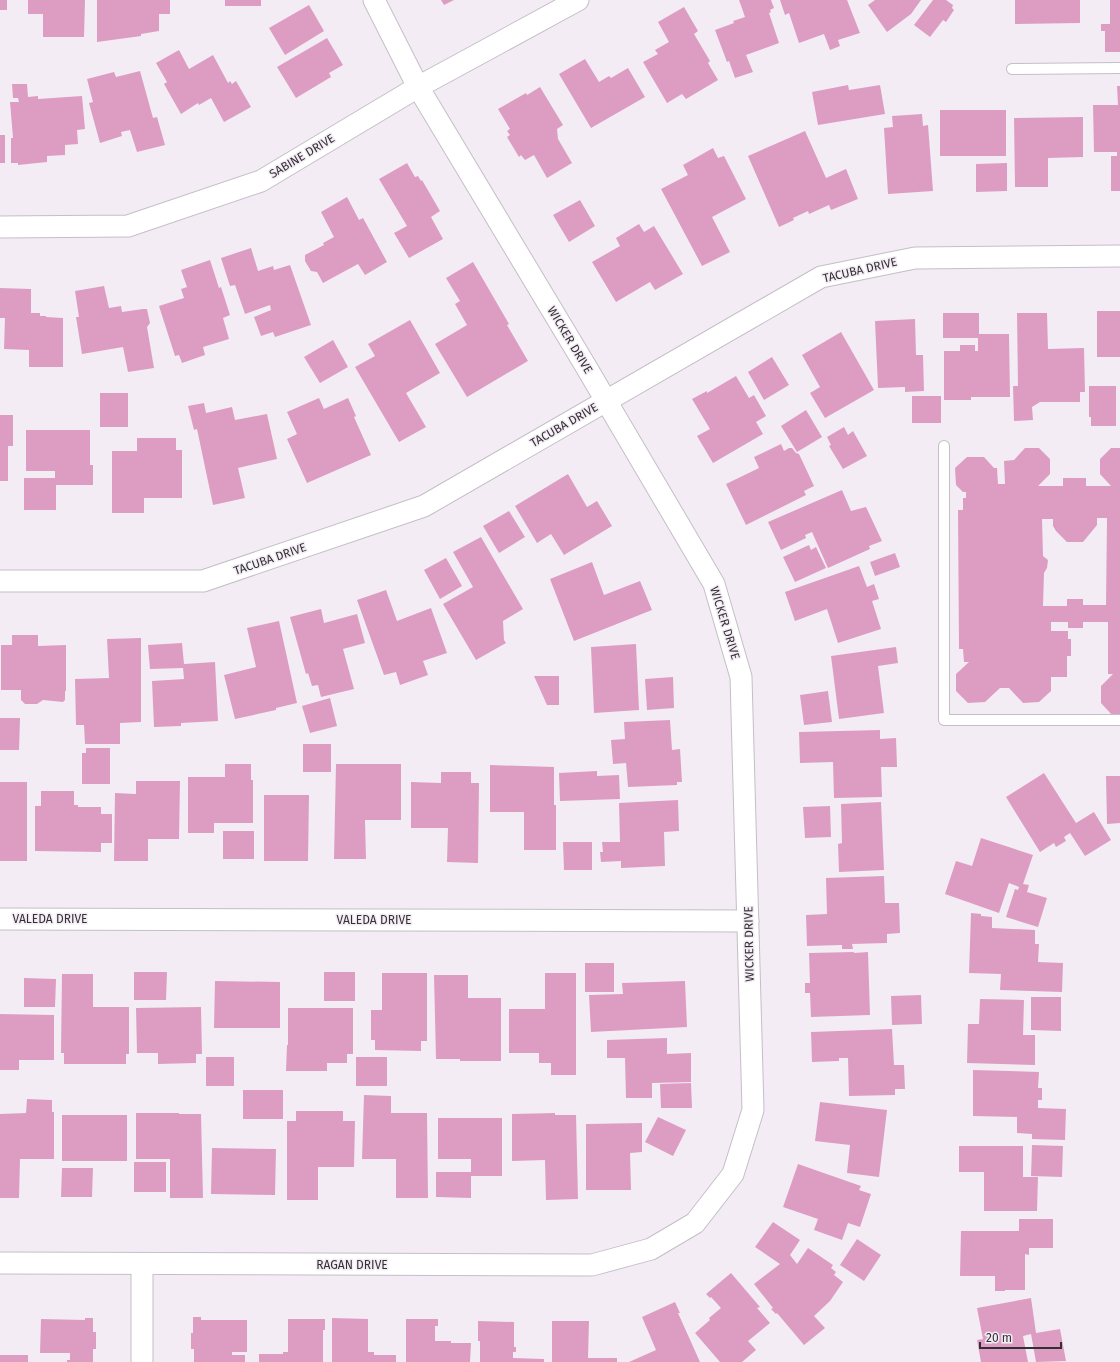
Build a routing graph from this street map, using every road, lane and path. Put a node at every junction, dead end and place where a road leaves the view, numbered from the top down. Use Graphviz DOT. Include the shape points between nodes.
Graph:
graph roads {
  1 [pos="374,0"];
  2 [pos="578,0"];
  3 [pos="1120,68"];
  4 [pos="1012,69"];
  5 [pos="418,87"];
  6 [pos="0,227"];
  7 [pos="1120,256"];
  8 [pos="606,401"];
  9 [pos="944,446"];
  10 [pos="0,580"];
  11 [pos="1120,720"];
  12 [pos="0,918"];
  13 [pos="748,921"];
  14 [pos="695,1223"];
  15 [pos="0,1263"];
  16 [pos="142,1264"];
  17 [pos="142,1362"];
  1 -- 5 [label="street, WICKER DRIVE"];
  2 -- 5 [label="street, SABINE DRIVE"];
  3 -- 4 [label="lane"];
  5 -- 6 [label="street, SABINE DRIVE" via="261,181 128,226"];
  5 -- 8 [label="street, WICKER DRIVE"];
  7 -- 8 [label="street, TACUBA DRIVE" via="915,258 821,277"];
  8 -- 10 [label="street, TACUBA DRIVE" via="424,506 203,581"];
  8 -- 13 [label="street, WICKER DRIVE" via="714,584 741,676"];
  9 -- 11 [label="lane" via="944,720"];
  12 -- 13 [label="street, VALEDA DRIVE"];
  13 -- 14 [label="street, WICKER DRIVE" via="753,1110 733,1174"];
  14 -- 16 [label="street, RAGAN DRIVE" via="651,1249 592,1265"];
  15 -- 16 [label="street, RAGAN DRIVE"];
  16 -- 17 [label="street"];
}
